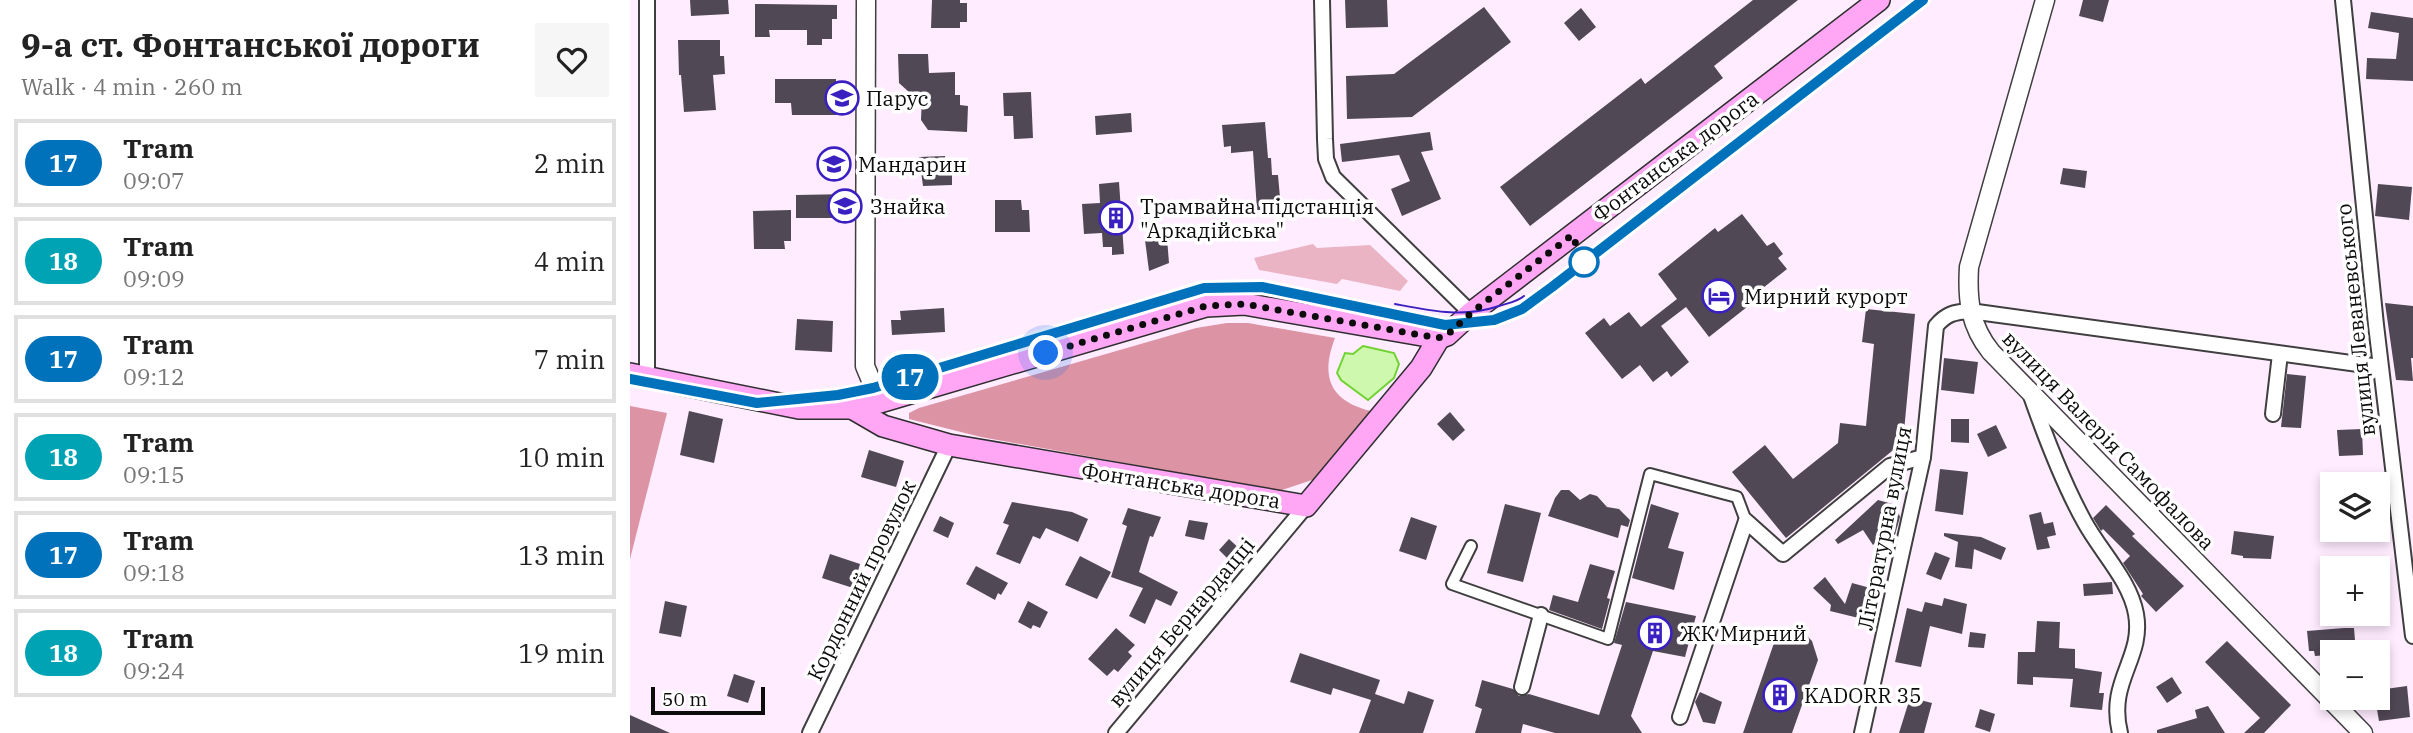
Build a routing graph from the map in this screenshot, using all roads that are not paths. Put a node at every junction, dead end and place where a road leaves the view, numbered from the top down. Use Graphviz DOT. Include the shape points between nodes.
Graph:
graph roads {
  1 [pos="647,0"];
  2 [pos="866,0"];
  3 [pos="1322,0"];
  4 [pos="1879,0"];
  5 [pos="2045,0"];
  6 [pos="2343,0"];
  7 [pos="1970,311"];
  8 [pos="1471,313"];
  9 [pos="1438,338"];
  10 [pos="2280,354"];
  11 [pos="2380,367"];
  12 [pos="638,376"];
  13 [pos="2029,392"];
  14 [pos="889,400"];
  15 [pos="852,408"];
  16 [pos="2273,414"];
  17 [pos="883,426"];
  18 [pos="949,445"];
  19 [pos="1923,457"];
  20 [pos="1306,506"];
  21 [pos="2413,517"];
  22 [pos="1746,521"];
  23 [pos="2401,527"];
  24 [pos="1471,546"];
  25 [pos="1541,615"];
  26 [pos="2413,636"];
  27 [pos="1522,687"];
  28 [pos="1680,717"];
  29 [pos="810,733"];
  30 [pos="1116,733"];
  31 [pos="1862,733"];
  32 [pos="2120,733"];
  33 [pos="2363,733"];
  1 -- 12 [label="street"];
  2 -- 14 [label="street" via="865,366"];
  3 -- 8 [label="street" via="1326,159 1334,177"];
  4 -- 8 [label="main road, Фонтанська дорога"];
  5 -- 7 [label="street, вулиця Валерія Самофалова" via="1969,267"];
  6 -- 11 [label="street, вулиця Леваневського"];
  7 -- 10 [label="street"];
  7 -- 13 [label="street, вулиця Валерія Самофалова" via="1983,342"];
  7 -- 19 [label="street, Літературна вулиця" via="1953,312 1936,327"];
  8 -- 9 [label="main road, Фонтанська дорога"];
  9 -- 14 [label="main road" via="1244,304 1206,306"];
  9 -- 20 [label="main road, Фонтанська дорога" via="1421,368"];
  10 -- 11 [label="street"];
  10 -- 16 [label="street"];
  11 -- 23 [label="street, вулиця Леваневського"];
  12 -- 15 [label="main road" via="799,408"];
  13 -- 32 [label="street" via="2084,521 2123,583 2136,614 2137,634 2116,699"];
  13 -- 33 [label="street, вулиця Валерія Самофалова"];
  14 -- 15 [label="main road"];
  14 -- 17 [label="main road"];
  15 -- 17 [label="main road, Фонтанська дорога"];
  17 -- 18 [label="main road, Фонтанська дорога"];
  18 -- 20 [label="main road, Фонтанська дорога"];
  18 -- 29 [label="street, Кордонний провулок"];
  19 -- 22 [label="street" via="1890,466 1783,554"];
  19 -- 31 [label="street, Літературна вулиця"];
  20 -- 30 [label="street, вулиця Бернардацці"];
  21 -- 23 [label="street"];
  22 -- 25 [label="street" via="1737,497 1650,474 1608,639"];
  22 -- 28 [label="street"];
  23 -- 26 [label="street, вулиця Леваневського"];
  24 -- 25 [label="street" via="1452,584"];
  25 -- 27 [label="street"];
}
